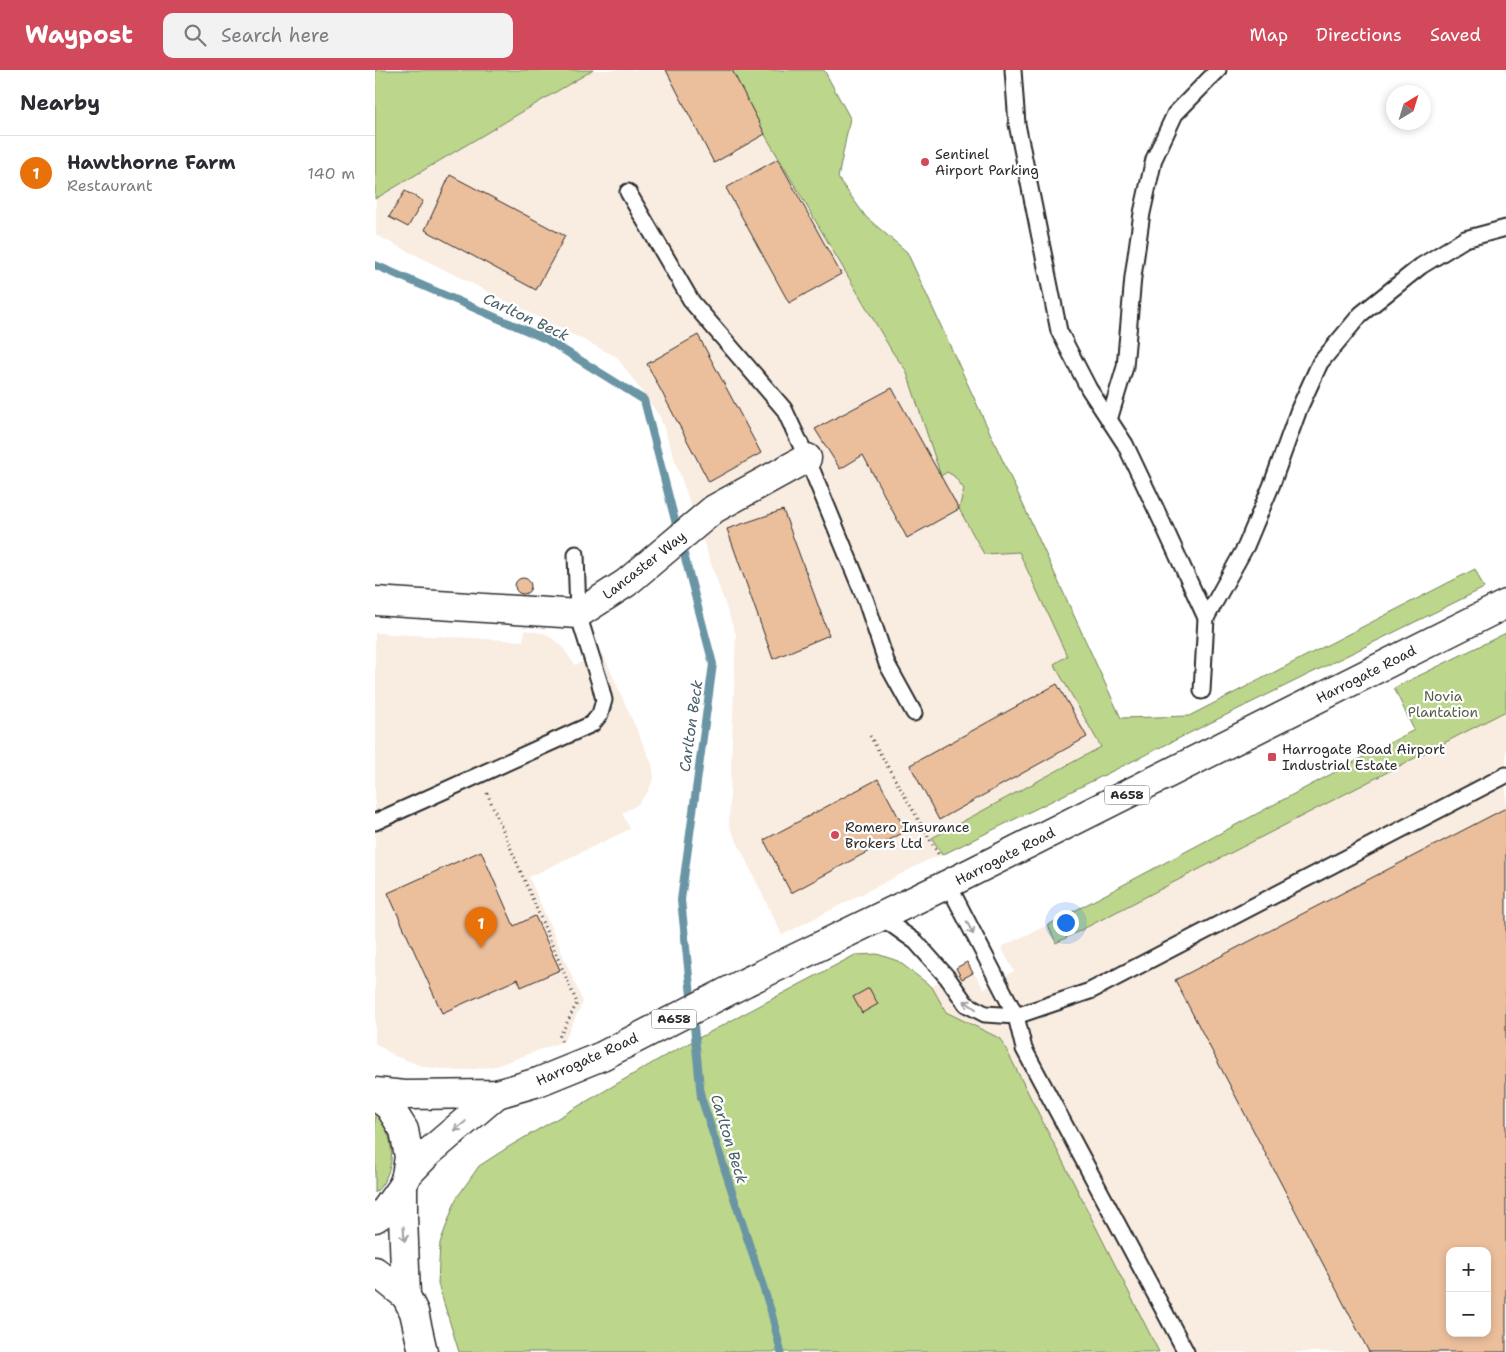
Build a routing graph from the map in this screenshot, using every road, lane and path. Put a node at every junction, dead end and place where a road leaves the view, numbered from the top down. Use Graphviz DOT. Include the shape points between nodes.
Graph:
graph roads {
  1 [pos="1013,70"];
  2 [pos="1218,70"];
  3 [pos="627,192"];
  4 [pos="1506,228"];
  5 [pos="1109,420"];
  6 [pos="807,458"];
  7 [pos="576,554"];
  8 [pos="375,601"];
  9 [pos="1506,604"];
  10 [pos="578,614"];
  11 [pos="1206,618"];
  12 [pos="1202,690"];
  13 [pos="914,713"];
  14 [pos="871,736"];
  15 [pos="479,775"];
  16 [pos="1506,775"];
  17 [pos="375,822"];
  18 [pos="951,883"];
  19 [pos="881,917"];
  20 [pos="1016,1016"];
  21 [pos="562,1045"];
  22 [pos="375,1094"];
  23 [pos="497,1094"];
  24 [pos="405,1181"];
  25 [pos="375,1218"];
  26 [pos="375,1271"];
  27 [pos="406,1296"];
  28 [pos="423,1352"];
  29 [pos="1186,1352"];
  1 -- 5 [label="lane" via="1017,124 1059,331 1089,390"];
  2 -- 5 [label="lane" via="1175,114 1154,159 1133,277 1125,367"];
  3 -- 6 [label="lane" via="692,302 783,410"];
  4 -- 11 [label="lane" via="1465,239 1421,266 1361,314 1320,363 1299,408 1247,546"];
  5 -- 11 [label="lane" via="1125,444"];
  6 -- 10 [label="main road, Lancaster Way" via="714,509 626,583"];
  6 -- 13 [label="lane" via="866,601 887,664"];
  7 -- 10 [label="lane"];
  8 -- 10 [label="main road"];
  9 -- 18 [label="main road, Harrogate Road / A658"];
  10 -- 15 [label="lane" via="604,700 600,714 592,724"];
  11 -- 12 [label="lane"];
  14 -- 18 [label="path"];
  15 -- 17 [label="lane"];
  15 -- 21 [label="path" via="577,1002 560,1036"];
  16 -- 20 [label="lane" via="1090,991"];
  18 -- 19 [label="main road, Harrogate Road / A658"];
  18 -- 20 [label="lane, one-way"];
  20 -- 19 [label="lane, one-way" via="985,1014 966,1004 916,942"];
  19 -- 23 [label="main road, Harrogate Road / A658" via="602,1056"];
  20 -- 29 [label="lane" via="1024,1049"];
  22 -- 23 [label="main road, Harrogate Road / A658"];
  22 -- 24 [label="main road" via="389,1106 403,1130 409,1157"];
  23 -- 24 [label="main road, Harrogate Road / A658, one-way" via="428,1153"];
  24 -- 25 [label="main road, Harrogate Road" via="385,1212"];
  24 -- 27 [label="main road, one-way"];
  26 -- 27 [label="main road"];
  27 -- 28 [label="main road" via="414,1312"];
}
